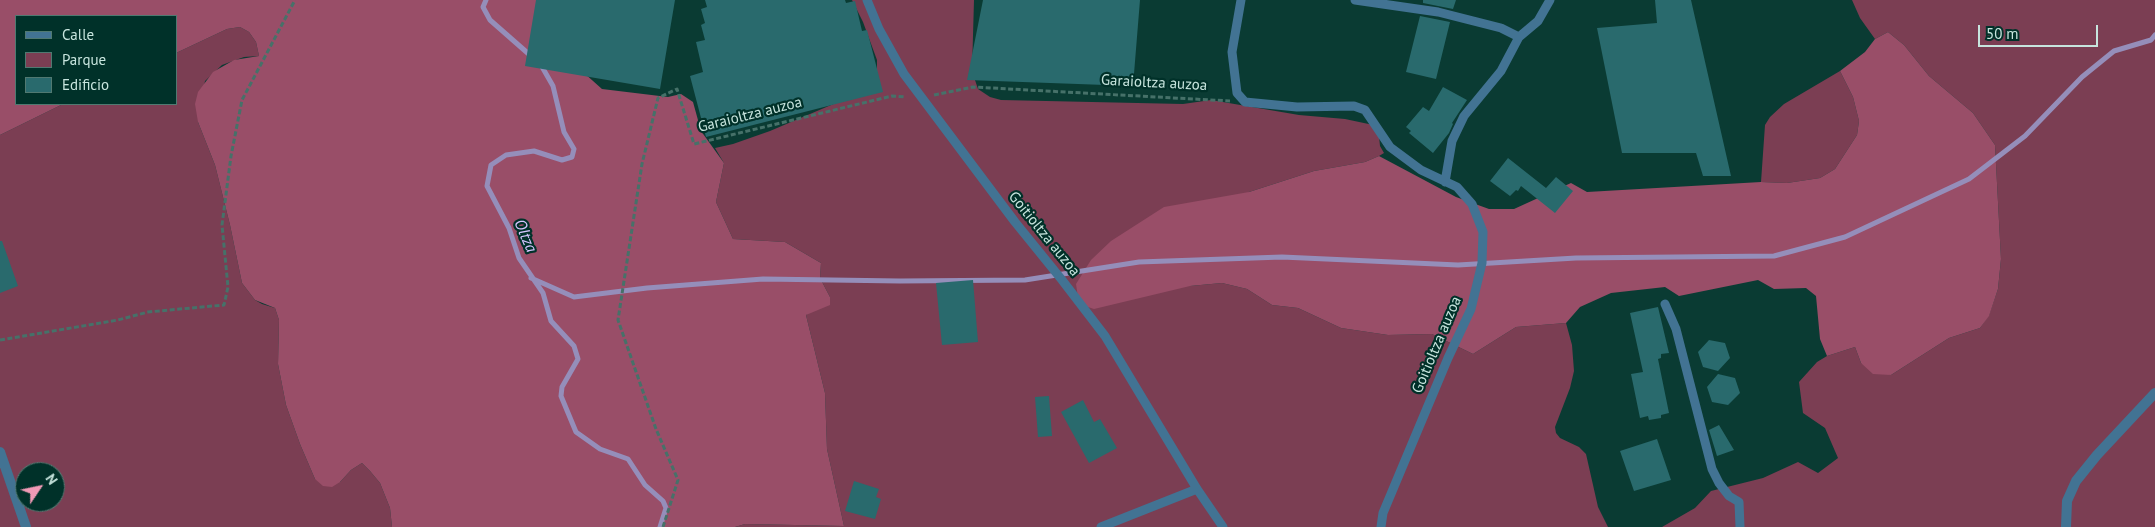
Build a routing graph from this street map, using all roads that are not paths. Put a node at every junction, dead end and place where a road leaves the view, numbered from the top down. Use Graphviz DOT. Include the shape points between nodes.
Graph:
graph roads {
  1 [pos="867,0"];
  2 [pos="1241,0"];
  3 [pos="1355,0"];
  4 [pos="1550,0"];
  5 [pos="1519,37"];
  6 [pos="1445,182"];
  7 [pos="1665,304"];
  8 [pos="2155,393"];
  9 [pos="0,452"];
  10 [pos="1197,489"];
  11 [pos="26,527"];
  12 [pos="1101,527"];
  13 [pos="1223,527"];
  14 [pos="1381,527"];
  15 [pos="1740,527"];
  16 [pos="2066,527"];
  1 -- 10 [label="lane, Goitioltza auzoa" via="900,67 1105,336"];
  2 -- 6 [label="lane, Goitioltza auzoa" via="1232,52 1236,93 1245,102 1297,107 1354,106 1365,110 1390,147 1421,170"];
  3 -- 5 [label="lane" via="1438,12 1501,28"];
  4 -- 5 [label="lane" via="1538,21"];
  5 -- 6 [label="lane" via="1501,71 1464,116 1452,141"];
  6 -- 14 [label="lane, Goitioltza auzoa" via="1457,187 1472,204 1483,232 1482,263 1471,309 1398,476 1383,513"];
  7 -- 15 [label="lane" via="1676,328 1712,469 1729,496 1739,502"];
  8 -- 16 [label="street" via="2076,481 2067,501"];
  9 -- 11 [label="street"];
  10 -- 12 [label="lane"];
  10 -- 13 [label="lane, Goitioltza auzoa"];
}
